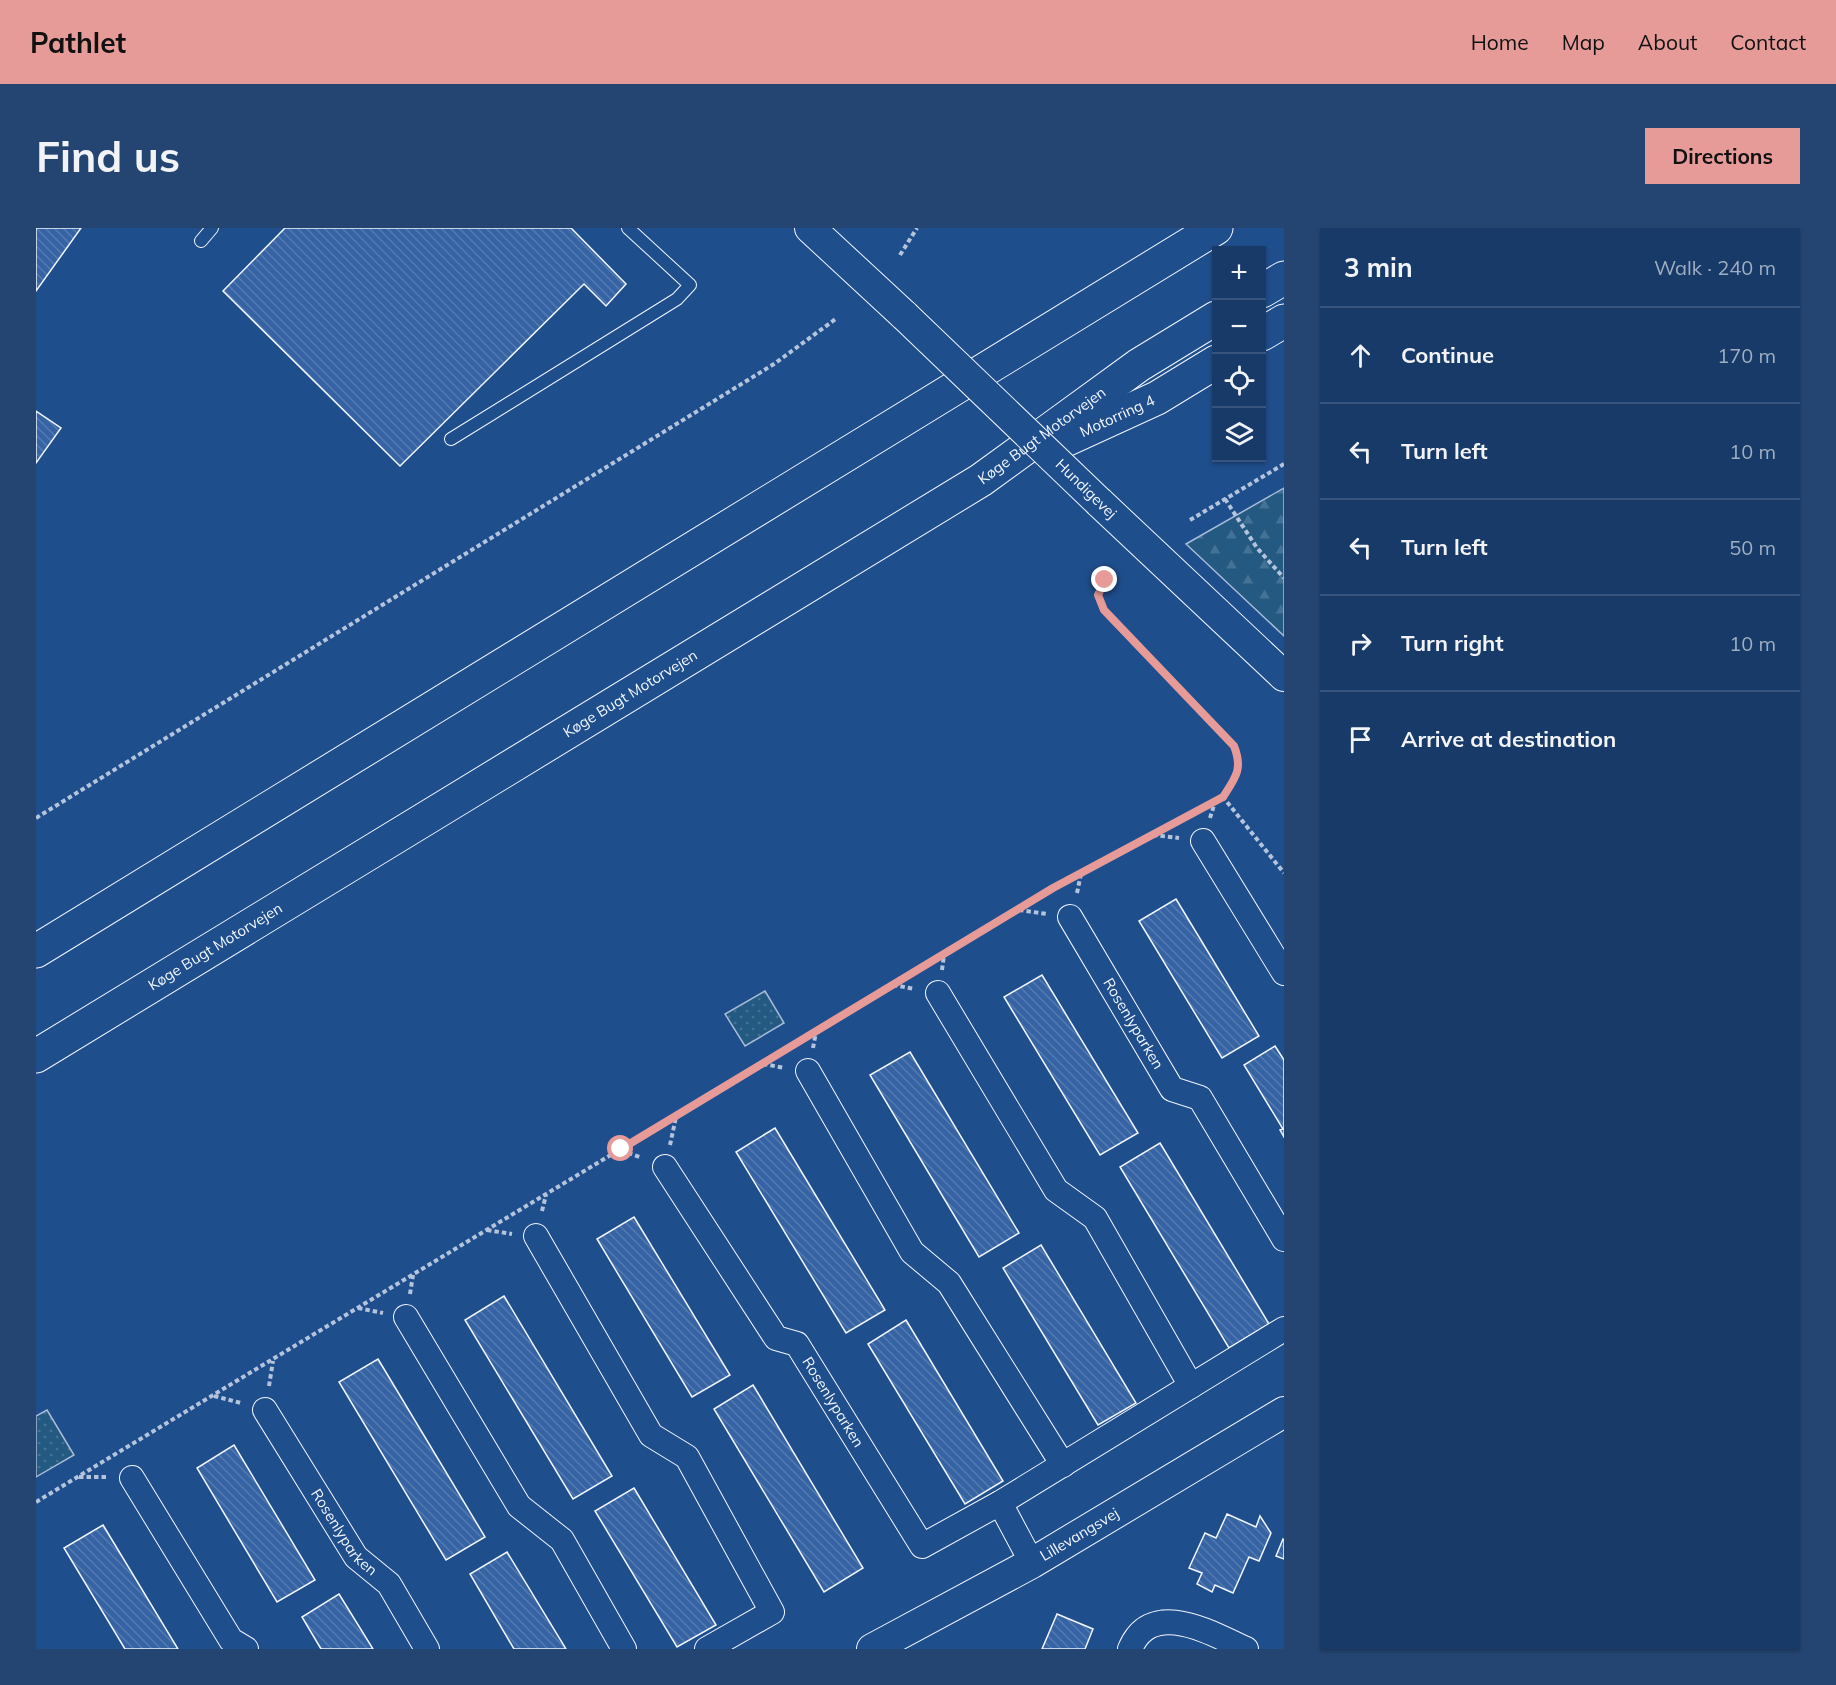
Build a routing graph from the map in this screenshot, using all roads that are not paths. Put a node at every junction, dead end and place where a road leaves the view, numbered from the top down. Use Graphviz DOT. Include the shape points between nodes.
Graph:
graph roads {
  1 [pos="213,228"];
  2 [pos="628,228"];
  3 [pos="810,228"];
  4 [pos="1216,228"];
  5 [pos="201,242"];
  6 [pos="1284,278"];
  7 [pos="1266,289"];
  8 [pos="1212,320"];
  9 [pos="1284,321"];
  10 [pos="1266,332"];
  11 [pos="1212,364"];
  12 [pos="451,438"];
  13 [pos="981,480"];
  14 [pos="1284,676"];
  15 [pos="1203,842"];
  16 [pos="1070,917"];
  17 [pos="36,951"];
  18 [pos="1284,973"];
  19 [pos="938,993"];
  20 [pos="36,1056"];
  21 [pos="808,1071"];
  22 [pos="665,1167"];
  23 [pos="536,1236"];
  24 [pos="1284,1239"];
  25 [pos="406,1317"];
  26 [pos="1284,1329"];
  27 [pos="1191,1386"];
  28 [pos="265,1410"];
  29 [pos="1284,1412"];
  30 [pos="1063,1465"];
  31 [pos="132,1478"];
  32 [pos="1000,1503"];
  33 [pos="1032,1563"];
  34 [pos="246,1649"];
  35 [pos="427,1649"];
  36 [pos="624,1649"];
  37 [pos="707,1649"];
  38 [pos="872,1649"];
  39 [pos="1130,1649"];
  40 [pos="1246,1649"];
  1 -- 5 [label="lane"];
  2 -- 12 [label="lane" via="690,285 677,299"];
  3 -- 14 [label="street, Hundigevej, bridge"];
  4 -- 17 [label="highway"];
  6 -- 7 [label="highway"];
  8 -- 13 [label="highway, Køge Bugt Motorvejen" via="1139,365"];
  9 -- 10 [label="highway"];
  11 -- 13 [label="highway, Motorring 4" via="1157,398"];
  13 -- 20 [label="highway, Køge Bugt Motorvejen"];
  15 -- 18 [label="street"];
  16 -- 24 [label="street, Rosenlyparken" via="1172,1089 1200,1098"];
  19 -- 27 [label="street" via="1056,1190 1095,1218"];
  21 -- 30 [label="street" via="912,1252 949,1283"];
  22 -- 32 [label="street, Rosenlyparken" via="776,1338 797,1344 922,1546"];
  23 -- 37 [label="street" via="651,1435 687,1457 772,1612"];
  25 -- 36 [label="street" via="519,1506 562,1540"];
  26 -- 27 [label="street, Rosenlyparken"];
  27 -- 30 [label="street, Rosenlyparken"];
  28 -- 35 [label="street, Rosenlyparken" via="356,1557 389,1584"];
  29 -- 33 [label="street, Lillevangsvej"];
  30 -- 32 [label="street, Rosenlyparken"];
  31 -- 34 [label="street" via="231,1640"];
  32 -- 33 [label="street"];
  33 -- 38 [label="street, Lillevangsvej"];
  39 -- 40 [label="street" via="1133,1641 1158,1623 1184,1622"];
}
